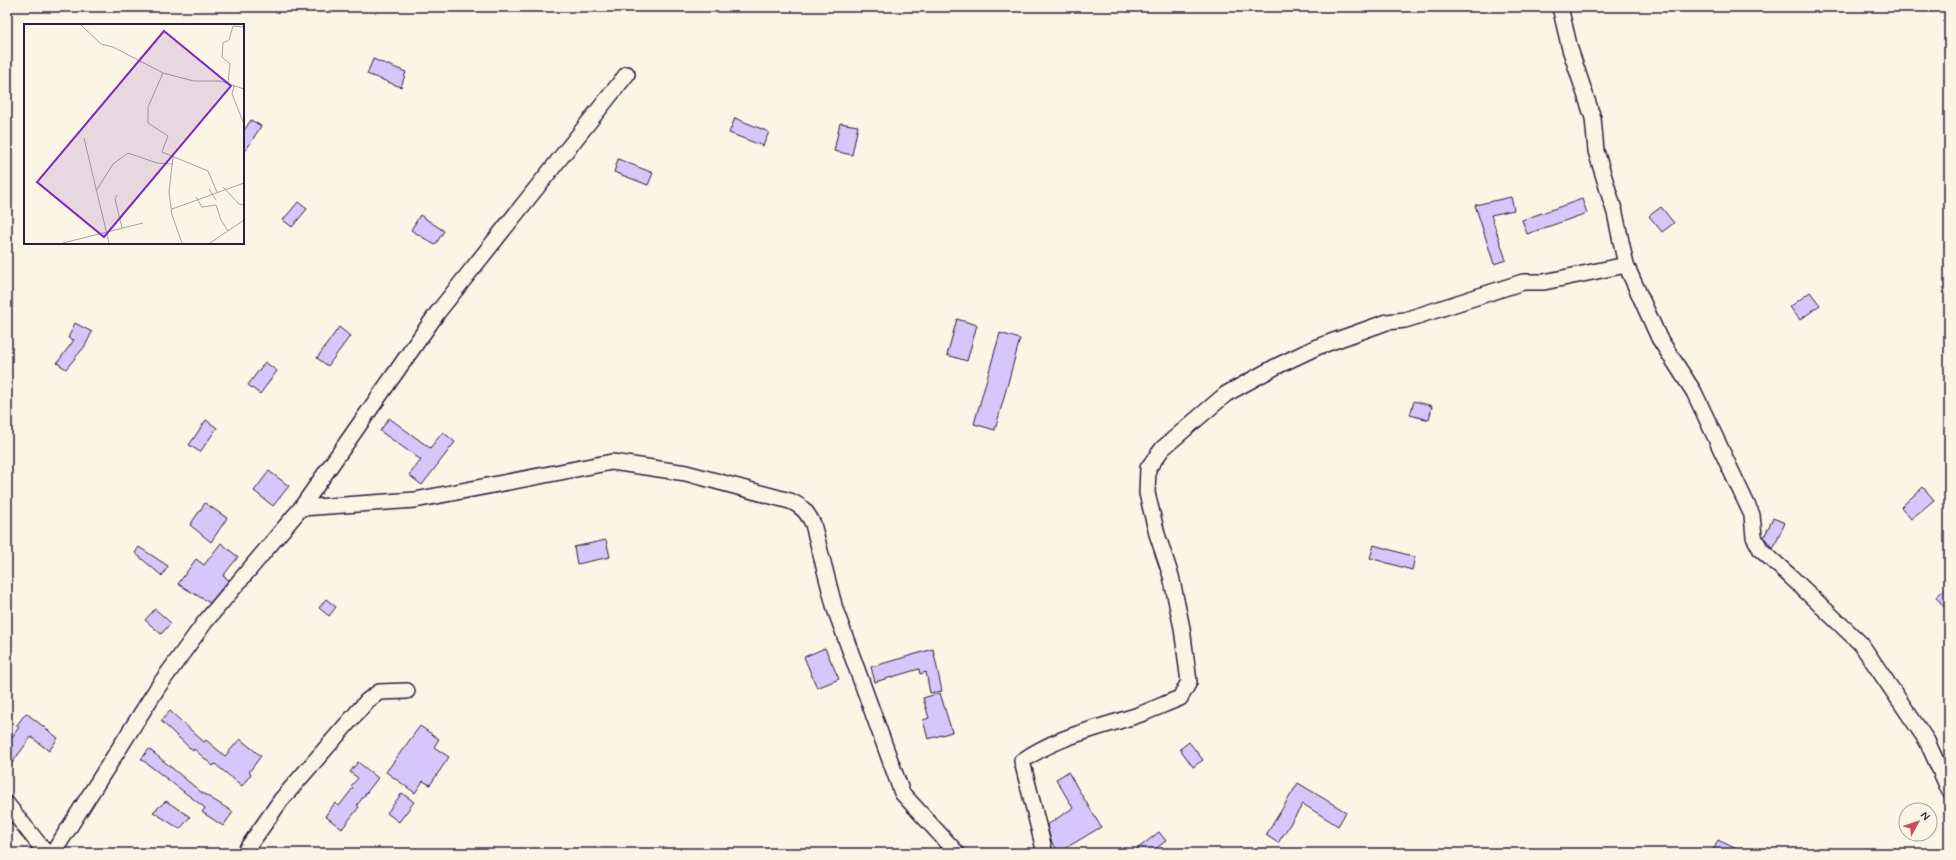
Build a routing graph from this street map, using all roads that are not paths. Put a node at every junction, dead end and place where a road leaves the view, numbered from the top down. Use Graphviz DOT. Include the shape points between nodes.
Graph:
graph roads {
  1 [pos="1560,7"];
  2 [pos="627,74"];
  3 [pos="1626,265"];
  4 [pos="301,508"];
  5 [pos="407,691"];
  6 [pos="1949,790"];
  7 [pos="7,804"];
  8 [pos="46,853"];
  9 [pos="53,853"];
  10 [pos="244,853"];
  11 [pos="957,853"];
  12 [pos="1046,853"];
  1 -- 3 [label="street" via="1570,49 1593,118 1596,151 1615,213"];
  2 -- 4 [label="street" via="438,312"];
  3 -- 6 [label="street" via="1659,338 1694,392 1752,515 1754,537 1760,550 1861,644 1927,741"];
  3 -- 12 [label="street" via="1544,282 1523,282 1405,320 1387,322 1317,347 1226,394 1163,448 1148,468 1147,493 1171,576 1182,628 1189,682 1180,698 1038,749 1022,761"];
  4 -- 9 [label="street" via="205,622 158,687"];
  4 -- 11 [label="street" via="416,500 612,462 686,473 801,506 808,512 813,524 835,609 902,793"];
  5 -- 10 [label="street" via="379,692 367,701 282,800"];
  7 -- 8 [label="street"];
}
